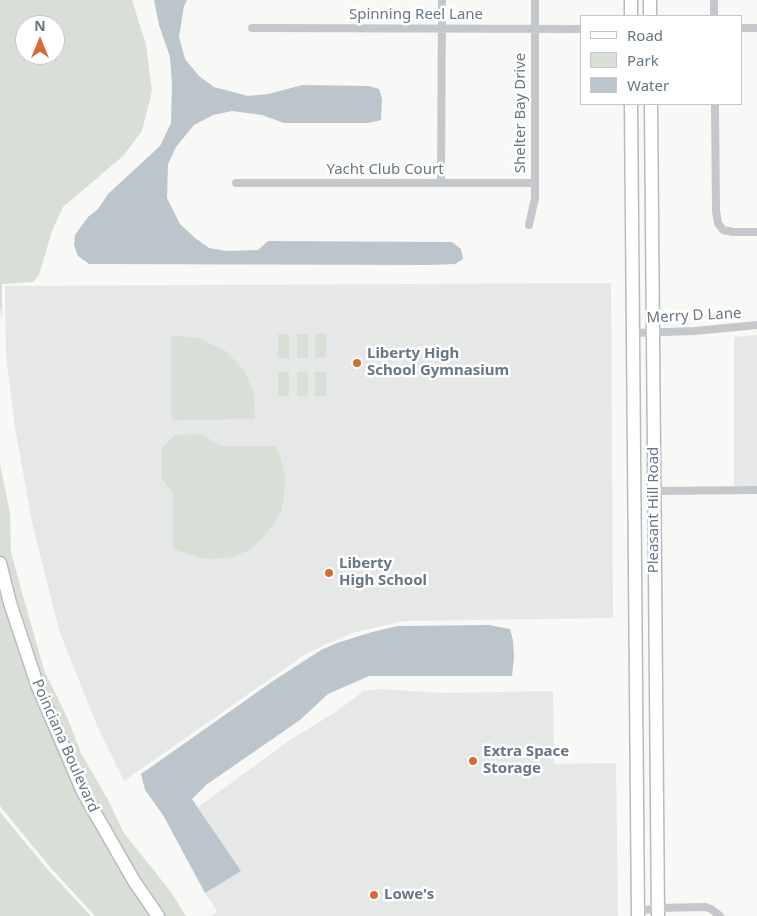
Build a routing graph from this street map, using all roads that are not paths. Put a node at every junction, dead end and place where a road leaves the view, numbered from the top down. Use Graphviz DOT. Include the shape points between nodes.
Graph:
graph roads {
  1 [pos="442,0"];
  2 [pos="535,0"];
  3 [pos="631,0"];
  4 [pos="650,0"];
  5 [pos="714,0"];
  6 [pos="631,15"];
  7 [pos="650,15"];
  8 [pos="714,15"];
  9 [pos="252,28"];
  10 [pos="742,28"];
  11 [pos="757,28"];
  12 [pos="442,29"];
  13 [pos="535,29"];
  14 [pos="580,29"];
  15 [pos="631,105"];
  16 [pos="651,105"];
  17 [pos="715,105"];
  18 [pos="236,183"];
  19 [pos="441,183"];
  20 [pos="535,184"];
  21 [pos="529,225"];
  22 [pos="757,232"];
  23 [pos="757,326"];
  24 [pos="652,332"];
  25 [pos="633,333"];
  26 [pos="634,457"];
  27 [pos="757,490"];
  28 [pos="654,491"];
  29 [pos="0,563"];
  30 [pos="658,912"];
  31 [pos="638,914"];
  32 [pos="158,916"];
  33 [pos="719,916"];
  1 -- 12 [label="street"];
  2 -- 13 [label="street, Shelter Bay Drive"];
  3 -- 6 [label="main road"];
  4 -- 7 [label="main road"];
  5 -- 8 [label="street"];
  9 -- 12 [label="street, Spinning Reel Lane"];
  10 -- 11 [label="street"];
  12 -- 13 [label="street, Spinning Reel Lane"];
  12 -- 19 [label="street"];
  13 -- 14 [label="street, Spinning Reel Lane"];
  13 -- 20 [label="street, Shelter Bay Drive"];
  15 -- 25 [label="main road, Pleasant Hill Road"];
  16 -- 24 [label="main road, Pleasant Hill Road"];
  17 -- 22 [label="street" via="718,223 723,230"];
  18 -- 19 [label="street, Yacht Club Court"];
  19 -- 20 [label="street, Yacht Club Court"];
  20 -- 21 [label="street, Shelter Bay Drive"];
  23 -- 24 [label="street, Merry D Lane"];
  24 -- 25 [label="street, Merry D Lane"];
  24 -- 28 [label="main road, Pleasant Hill Road"];
  25 -- 26 [label="main road, Pleasant Hill Road"];
  26 -- 28 [label="main road"];
  26 -- 31 [label="main road, Pleasant Hill Road"];
  27 -- 28 [label="street"];
  28 -- 30 [label="main road, Pleasant Hill Road"];
  29 -- 32 [label="main road, Poinciana Boulevard" via="38,687 83,792"];
  30 -- 31 [label="street"];
  30 -- 33 [label="street" via="705,907"];
}
